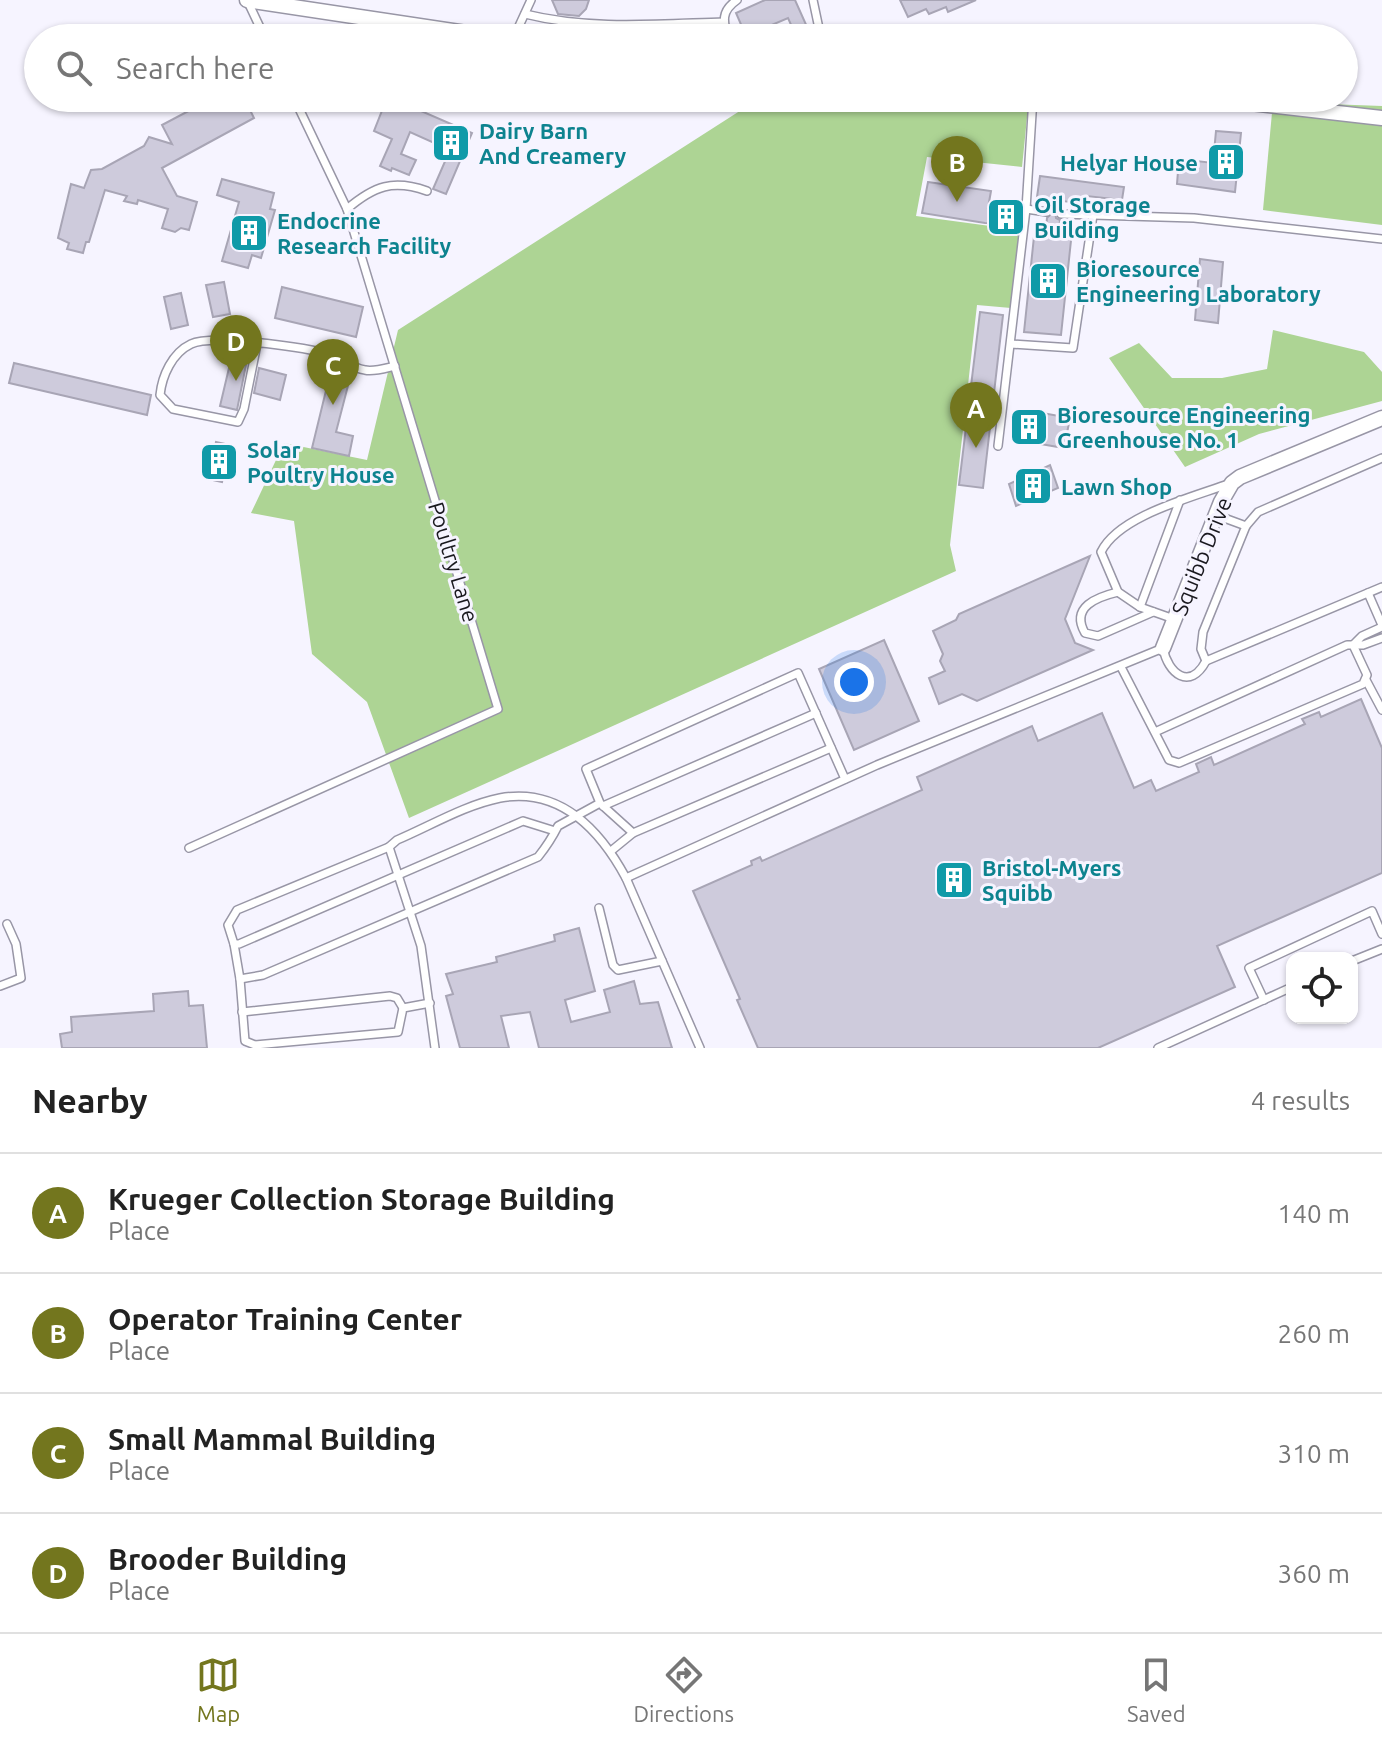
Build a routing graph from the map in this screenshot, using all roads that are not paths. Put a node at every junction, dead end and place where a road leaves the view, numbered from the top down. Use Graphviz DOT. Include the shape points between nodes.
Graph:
graph roads {
  1 [pos="247,0"];
  2 [pos="531,0"];
  3 [pos="737,0"];
  4 [pos="813,0"];
  5 [pos="525,14"];
  6 [pos="724,22"];
  7 [pos="258,24"];
  8 [pos="406,24"];
  9 [pos="520,24"];
  10 [pos="580,24"];
  11 [pos="634,24"];
  12 [pos="818,24"];
  13 [pos="301,112"];
  14 [pos="1032,112"];
  15 [pos="1329,112"];
  16 [pos="1382,118"];
  17 [pos="427,191"];
  18 [pos="347,209"];
  19 [pos="1026,209"];
  20 [pos="1047,212"];
  21 [pos="1061,214"];
  22 [pos="1093,215"];
  23 [pos="1382,239"];
  24 [pos="257,344"];
  25 [pos="1011,344"];
  26 [pos="395,366"];
  27 [pos="1382,418"];
  28 [pos="998,446"];
  29 [pos="1382,458"];
  30 [pos="1232,483"];
  31 [pos="1180,500"];
  32 [pos="1216,515"];
  33 [pos="1246,526"];
  34 [pos="1382,587"];
  35 [pos="1118,592"];
  36 [pos="1368,593"];
  37 [pos="1140,607"];
  38 [pos="1153,612"];
  39 [pos="1174,619"];
  40 [pos="1382,626"];
  41 [pos="1382,638"];
  42 [pos="1353,645"];
  43 [pos="1163,648"];
  44 [pos="1206,661"];
  45 [pos="1121,667"];
  46 [pos="1366,680"];
  47 [pos="1382,710"];
  48 [pos="816,713"];
  49 [pos="1155,732"];
  50 [pos="831,748"];
  51 [pos="845,779"];
  52 [pos="601,805"];
  53 [pos="578,816"];
  54 [pos="555,831"];
  55 [pos="633,833"];
  56 [pos="389,847"];
  57 [pos="189,848"];
  58 [pos="611,851"];
  59 [pos="397,874"];
  60 [pos="626,878"];
  61 [pos="599,908"];
  62 [pos="409,910"];
  63 [pos="7,924"];
  64 [pos="1382,934"];
  65 [pos="234,944"];
  66 [pos="1382,949"];
  67 [pos="1358,959"];
  68 [pos="662,961"];
  69 [pos="240,979"];
  70 [pos="0,986"];
  71 [pos="1286,990"];
  72 [pos="1264,1000"];
  73 [pos="430,1003"];
  74 [pos="403,1008"];
  75 [pos="242,1012"];
  76 [pos="249,1046"];
  77 [pos="1161,1047"];
  78 [pos="435,1048"];
  79 [pos="700,1048"];
  1 -- 7 [label="lane"];
  1 -- 8 [label="street"];
  2 -- 5 [label="lane"];
  3 -- 6 [label="lane" via="724,13"];
  4 -- 12 [label="lane"];
  5 -- 9 [label="lane"];
  5 -- 10 [label="lane"];
  6 -- 11 [label="lane"];
  13 -- 18 [label="lane, Poultry Lane"];
  14 -- 19 [label="lane"];
  15 -- 16 [label="street"];
  17 -- 18 [label="lane" via="380,187"];
  18 -- 26 [label="lane, Poultry Lane"];
  19 -- 20 [label="lane"];
  19 -- 25 [label="lane"];
  21 -- 22 [label="lane"];
  22 -- 23 [label="lane" via="1194,218"];
  22 -- 25 [label="lane" via="1073,348"];
  24 -- 24 [label="lane" via="192,343 166,371 160,395 173,409 238,422"];
  24 -- 26 [label="lane" via="328,353 367,371"];
  25 -- 28 [label="lane"];
  26 -- 57 [label="lane, Poultry Lane" via="498,709"];
  27 -- 30 [label="street, Squibb Drive"];
  29 -- 33 [label="lane" via="1258,512"];
  30 -- 31 [label="lane"];
  30 -- 32 [label="street, Squibb Drive"];
  31 -- 35 [label="lane" via="1108,537 1101,552"];
  31 -- 37 [label="lane"];
  32 -- 33 [label="lane"];
  32 -- 39 [label="street, Squibb Drive"];
  33 -- 44 [label="lane" via="1203,632"];
  34 -- 36 [label="lane"];
  35 -- 37 [label="lane"];
  35 -- 38 [label="lane" via="1086,605 1081,615 1085,633 1098,636"];
  36 -- 40 [label="lane"];
  36 -- 44 [label="lane"];
  37 -- 38 [label="lane"];
  38 -- 39 [label="lane"];
  39 -- 43 [label="street, Squibb Drive"];
  40 -- 42 [label="lane"];
  41 -- 42 [label="lane"];
  42 -- 46 [label="lane"];
  42 -- 49 [label="lane"];
  43 -- 44 [label="lane" via="1165,662 1180,676 1201,671"];
  43 -- 45 [label="lane"];
  45 -- 49 [label="lane"];
  45 -- 51 [label="lane"];
  46 -- 47 [label="lane"];
  46 -- 49 [label="lane" via="1179,763 1169,760"];
  48 -- 50 [label="lane"];
  48 -- 52 [label="lane"];
  48 -- 52 [label="lane" via="798,673 586,769"];
  50 -- 51 [label="lane"];
  50 -- 55 [label="lane"];
  51 -- 60 [label="lane"];
  52 -- 53 [label="lane"];
  52 -- 55 [label="lane"];
  53 -- 54 [label="lane"];
  53 -- 56 [label="lane" via="535,798 514,796"];
  53 -- 58 [label="lane"];
  54 -- 59 [label="lane" via="523,821"];
  54 -- 62 [label="lane" via="538,857"];
  55 -- 58 [label="lane"];
  56 -- 59 [label="lane"];
  56 -- 65 [label="lane" via="237,910 228,925"];
  58 -- 60 [label="lane"];
  59 -- 62 [label="lane"];
  59 -- 65 [label="lane"];
  60 -- 68 [label="lane"];
  61 -- 68 [label="lane" via="618,970"];
  62 -- 69 [label="lane" via="263,975"];
  62 -- 73 [label="lane"];
  63 -- 70 [label="lane" via="21,978"];
  64 -- 72 [label="lane" via="1372,911 1249,968"];
  65 -- 69 [label="lane"];
  66 -- 67 [label="lane"];
  68 -- 79 [label="lane"];
  69 -- 75 [label="lane"];
  71 -- 72 [label="lane"];
  72 -- 77 [label="lane"];
  73 -- 74 [label="lane"];
  73 -- 78 [label="lane"];
  74 -- 75 [label="lane" via="390,996"];
  74 -- 76 [label="lane" via="398,1032"];
  75 -- 76 [label="lane"];
}
